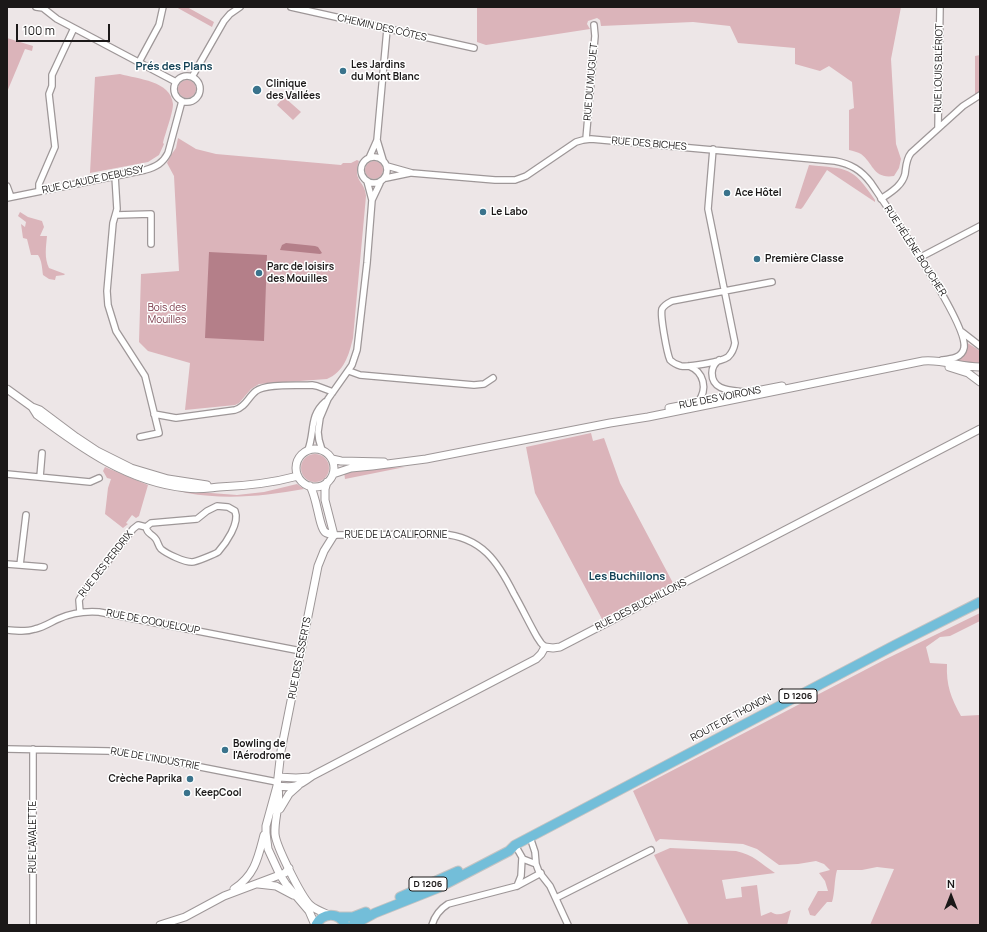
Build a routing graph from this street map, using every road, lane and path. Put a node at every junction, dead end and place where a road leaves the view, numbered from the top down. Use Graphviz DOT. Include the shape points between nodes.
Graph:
graph roads {
  1 [pos="36,7"];
  2 [pos="43,7"];
  3 [pos="163,7"];
  4 [pos="240,7"];
  5 [pos="291,7"];
  6 [pos="940,7"];
  7 [pos="594,25"];
  8 [pos="74,28"];
  9 [pos="387,29"];
  10 [pos="474,48"];
  11 [pos="139,62"];
  12 [pos="192,77"];
  13 [pos="176,82"];
  14 [pos="980,95"];
  15 [pos="182,101"];
  16 [pos="938,128"];
  17 [pos="586,139"];
  18 [pos="377,140"];
  19 [pos="713,149"];
  20 [pos="370,158"];
  21 [pos="385,163"];
  22 [pos="412,173"];
  23 [pos="115,176"];
  24 [pos="386,178"];
  25 [pos="367,182"];
  26 [pos="380,183"];
  27 [pos="7,186"];
  28 [pos="40,192"];
  29 [pos="9,198"];
  30 [pos="882,199"];
  31 [pos="372,200"];
  32 [pos="116,215"];
  33 [pos="980,226"];
  34 [pos="151,244"];
  35 [pos="919,258"];
  36 [pos="772,282"];
  37 [pos="724,291"];
  38 [pos="960,329"];
  39 [pos="980,347"];
  40 [pos="720,360"];
  41 [pos="936,361"];
  42 [pos="907,364"];
  43 [pos="689,366"];
  44 [pos="980,367"];
  45 [pos="349,371"];
  46 [pos="493,378"];
  47 [pos="831,379"];
  48 [pos="980,382"];
  49 [pos="7,389"];
  50 [pos="333,392"];
  51 [pos="748,392"];
  52 [pos="328,399"];
  53 [pos="698,402"];
  54 [pos="154,414"];
  55 [pos="610,423"];
  56 [pos="978,430"];
  57 [pos="140,437"];
  58 [pos="308,450"];
  59 [pos="322,450"];
  60 [pos="42,453"];
  61 [pos="332,459"];
  62 [pos="398,462"];
  63 [pos="7,474"];
  64 [pos="333,474"];
  65 [pos="298,476"];
  66 [pos="40,477"];
  67 [pos="99,478"];
  68 [pos="327,482"];
  69 [pos="310,486"];
  70 [pos="26,515"];
  71 [pos="146,526"];
  72 [pos="334,535"];
  73 [pos="7,564"];
  74 [pos="20,565"];
  75 [pos="44,567"];
  76 [pos="980,602"];
  77 [pos="80,612"];
  78 [pos="7,630"];
  79 [pos="545,646"];
  80 [pos="301,651"];
  81 [pos="7,749"];
  82 [pos="33,749"];
  83 [pos="312,776"];
  84 [pos="278,782"];
  85 [pos="298,786"];
  86 [pos="277,814"];
  87 [pos="266,826"];
  88 [pos="530,837"];
  89 [pos="515,845"];
  90 [pos="651,850"];
  91 [pos="270,855"];
  92 [pos="282,855"];
  93 [pos="522,858"];
  94 [pos="257,860"];
  95 [pos="536,864"];
  96 [pos="289,868"];
  97 [pos="540,873"];
  98 [pos="280,875"];
  99 [pos="252,885"];
  100 [pos="517,886"];
  101 [pos="224,896"];
  102 [pos="298,898"];
  103 [pos="556,898"];
  104 [pos="329,915"];
  105 [pos="339,917"];
  106 [pos="33,925"];
  107 [pos="160,925"];
  108 [pos="315,925"];
  109 [pos="345,925"];
  110 [pos="353,925"];
  111 [pos="432,925"];
  112 [pos="568,925"];
  1 -- 2 [label="street"];
  2 -- 8 [label="street" via="57,19"];
  3 -- 11 [label="street" via="159,25"];
  4 -- 12 [label="street" via="224,21"];
  5 -- 9 [label="street, CHEMIN DES CÔTES"];
  6 -- 16 [label="street, RUE LOUIS BLÉRIOT"];
  7 -- 17 [label="street, RUE DU MUGUET"];
  8 -- 11 [label="street"];
  8 -- 28 [label="street" via="52,75 49,94 55,147 39,184"];
  9 -- 10 [label="street, CHEMIN DES CÔTES"];
  9 -- 18 [label="street"];
  11 -- 13 [label="street"];
  12 -- 13 [label="street" via="182,77"];
  12 -- 15 [label="street" via="200,84 200,94 194,101"];
  13 -- 15 [label="street" via="175,93"];
  14 -- 16 [label="street, RUE HÉLÈNE BOUCHER"];
  15 -- 23 [label="street, RUE CLAUDE DEBUSSY" via="169,150 161,162 153,168"];
  16 -- 30 [label="street, RUE HÉLÈNE BOUCHER" via="909,155 901,183"];
  17 -- 19 [label="street, RUE DES BICHES"];
  17 -- 22 [label="street, RUE DES BICHES" via="570,146 518,180"];
  18 -- 20 [label="street"];
  18 -- 21 [label="street"];
  19 -- 30 [label="street, RUE DES BICHES" via="847,164 866,176"];
  19 -- 37 [label="street" via="708,209"];
  20 -- 21 [label="street" via="376,157"];
  20 -- 25 [label="street" via="361,169 362,176"];
  21 -- 22 [label="street, RUE DES BICHES"];
  21 -- 24 [label="street" via="388,172"];
  22 -- 24 [label="street, RUE DES BICHES"];
  23 -- 28 [label="street, RUE CLAUDE DEBUSSY"];
  23 -- 32 [label="street"];
  24 -- 26 [label="street"];
  25 -- 26 [label="street"];
  25 -- 31 [label="street"];
  26 -- 31 [label="street"];
  27 -- 29 [label="street"];
  28 -- 29 [label="street, RUE CLAUDE DEBUSSY"];
  30 -- 35 [label="street, RUE HÉLÈNE BOUCHER"];
  31 -- 45 [label="street" via="360,335"];
  32 -- 34 [label="street" via="151,214"];
  32 -- 54 [label="street" via="108,291 109,311 120,337 143,372"];
  33 -- 35 [label="street"];
  35 -- 38 [label="street, RUE HÉLÈNE BOUCHER" via="946,299"];
  36 -- 37 [label="street"];
  37 -- 40 [label="street" via="734,345 730,355"];
  37 -- 43 [label="street" via="672,301 662,310 669,358 677,365"];
  38 -- 39 [label="street, RUE HÉLÈNE BOUCHER"];
  38 -- 41 [label="street, RUE HÉLÈNE BOUCHER" via="965,344 962,353 955,358"];
  40 -- 43 [label="street"];
  40 -- 51 [label="street" via="712,373 717,385 727,390"];
  41 -- 42 [label="street, RUE DES VOIRONS"];
  41 -- 44 [label="street, RUE DES VOIRONS"];
  42 -- 47 [label="street, RUE DES VOIRONS"];
  42 -- 48 [label="street, RUE DES VOIRONS" via="956,369 968,373"];
  43 -- 53 [label="street" via="697,370 704,381 704,392"];
  45 -- 46 [label="street" via="360,375 474,385 484,384"];
  45 -- 50 [label="street"];
  47 -- 51 [label="street, RUE DES VOIRONS"];
  47 -- 55 [label="street, RUE DES VOIRONS" via="656,416"];
  49 -- 65 [label="street" via="78,445 106,462 148,480 194,489 256,485"];
  50 -- 52 [label="street"];
  50 -- 54 [label="street" via="312,385 269,387 255,392 239,409 171,418"];
  51 -- 53 [label="street, RUE DES VOIRONS"];
  52 -- 58 [label="street" via="316,412"];
  52 -- 59 [label="street" via="318,427"];
  53 -- 55 [label="street, RUE DES VOIRONS"];
  54 -- 57 [label="street" via="158,433"];
  55 -- 62 [label="street, RUE DES VOIRONS" via="426,459"];
  56 -- 79 [label="street, RUE DES BUCHILLONS" via="560,647"];
  58 -- 59 [label="street"];
  58 -- 65 [label="street" via="298,459"];
  59 -- 61 [label="street"];
  60 -- 66 [label="street"];
  61 -- 62 [label="street, RUE DES VOIRONS"];
  61 -- 64 [label="street"];
  62 -- 64 [label="street, RUE DES VOIRONS" via="351,468"];
  63 -- 66 [label="street"];
  64 -- 68 [label="street"];
  65 -- 69 [label="street" via="304,484"];
  66 -- 67 [label="street" via="90,482"];
  68 -- 69 [label="street" via="319,486"];
  68 -- 72 [label="street" via="325,500"];
  69 -- 72 [label="street" via="322,528"];
  70 -- 74 [label="street"];
  71 -- 71 [label="street, RUE DES PERDRIX" via="150,523 196,519 217,506 228,507 236,513 234,529 217,553 193,562 162,549 148,533"];
  71 -- 77 [label="street, RUE DES PERDRIX" via="138,525 133,529 80,598"];
  72 -- 79 [label="street, RUE DE LA CALIFORNIE" via="442,534 458,536 472,542 486,551 499,566 537,637"];
  72 -- 80 [label="street, RUE DES ESSERTS" via="320,559"];
  73 -- 74 [label="street"];
  74 -- 75 [label="street"];
  76 -- 88 [label="main road, ROUTE DE THONON / D 1206"];
  77 -- 78 [label="street, RUE DE COQUELOUP" via="37,629"];
  77 -- 80 [label="street, RUE DE COQUELOUP" via="113,614"];
  79 -- 83 [label="street" via="540,656 529,663"];
  80 -- 84 [label="street, RUE DES ESSERTS" via="281,751"];
  81 -- 82 [label="street, RUE DE L'INDUSTRIE"];
  82 -- 84 [label="street, RUE DE L'INDUSTRIE" via="108,750"];
  82 -- 106 [label="street, RUE LAVALETTE"];
  83 -- 84 [label="street"];
  83 -- 85 [label="street"];
  84 -- 85 [label="street" via="290,787"];
  84 -- 86 [label="street, RUE DES ESSERTS"];
  84 -- 87 [label="street, RUE DES ESSERTS"];
  85 -- 86 [label="street" via="286,798"];
  86 -- 92 [label="street, RUE DES ESSERTS" via="276,836"];
  87 -- 91 [label="street, RUE DES ESSERTS" via="266,841"];
  87 -- 94 [label="street"];
  88 -- 89 [label="main road, ROUTE DE THONON / D 1206"];
  88 -- 95 [label="street"];
  89 -- 93 [label="street"];
  89 -- 105 [label="main road, ROUTE DE THONON / D 1206" via="507,846 450,875 361,914"];
  89 -- 110 [label="main road, ROUTE DE THONON / D 1206" via="509,851 438,888 375,913"];
  90 -- 103 [label="street"];
  91 -- 92 [label="street"];
  91 -- 94 [label="street"];
  91 -- 98 [label="street, RUE DES ESSERTS"];
  92 -- 96 [label="street, RUE DES ESSERTS"];
  93 -- 95 [label="street"];
  93 -- 100 [label="street" via="521,876"];
  94 -- 101 [label="street" via="249,876"];
  95 -- 97 [label="street"];
  96 -- 98 [label="street"];
  96 -- 104 [label="street, RUE DES ESSERTS" via="309,903"];
  97 -- 100 [label="street"];
  97 -- 103 [label="street"];
  98 -- 99 [label="street"];
  98 -- 102 [label="street, RUE DES ESSERTS"];
  99 -- 101 [label="street"];
  99 -- 102 [label="street" via="276,886"];
  100 -- 111 [label="street" via="448,904 438,912"];
  101 -- 107 [label="street" via="190,914"];
  102 -- 108 [label="street, RUE DES ESSERTS" via="309,911"];
  103 -- 112 [label="street"];
  104 -- 105 [label="main road, ROUTE DE THONON"];
  104 -- 108 [label="main road"];
  105 -- 109 [label="main road"];
}
